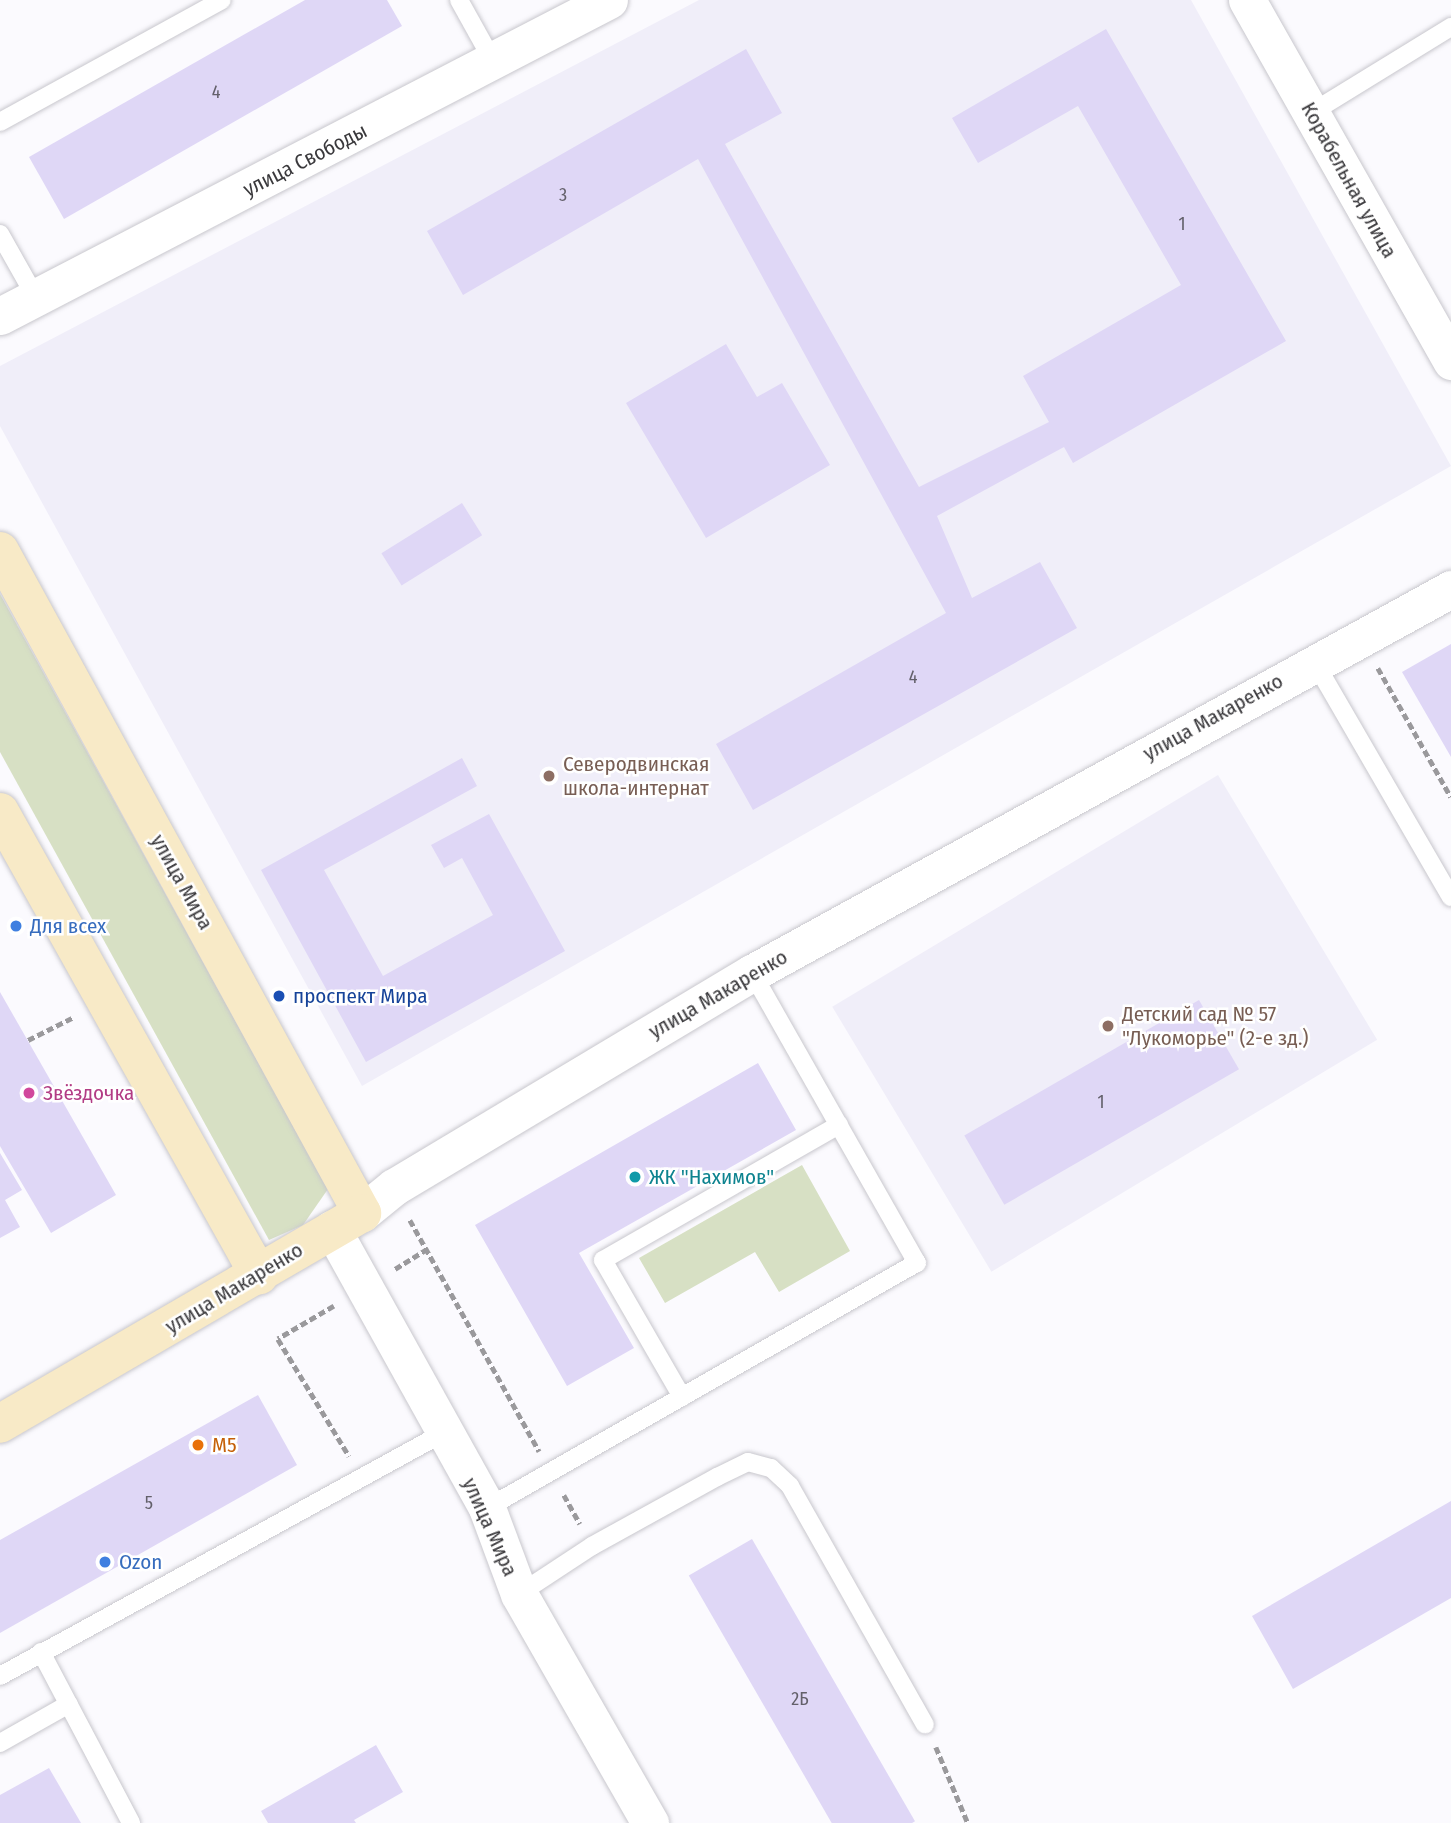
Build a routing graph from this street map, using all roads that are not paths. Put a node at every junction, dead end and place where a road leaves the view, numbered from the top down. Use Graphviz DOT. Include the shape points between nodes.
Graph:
graph roads {
  1 [pos="222,0"];
  2 [pos="459,0"];
  3 [pos="609,0"];
  4 [pos="1247,0"];
  5 [pos="1451,27"];
  6 [pos="494,63"];
  7 [pos="1311,113"];
  8 [pos="0,122"];
  9 [pos="0,234"];
  10 [pos="36,298"];
  11 [pos="0,316"];
  12 [pos="1451,361"];
  13 [pos="0,551"];
  14 [pos="1451,589"];
  15 [pos="1314,661"];
  16 [pos="0,812"];
  17 [pos="1451,897"];
  18 [pos="752,973"];
  19 [pos="838,1125"];
  20 [pos="347,1221"];
  21 [pos="259,1275"];
  22 [pos="682,1397"];
  23 [pos="0,1424"];
  24 [pos="445,1432"];
  25 [pos="486,1508"];
  26 [pos="519,1594"];
  27 [pos="41,1652"];
  28 [pos="0,1675"];
  29 [pos="69,1704"];
  30 [pos="926,1725"];
  31 [pos="0,1743"];
  32 [pos="131,1823"];
  33 [pos="650,1823"];
  1 -- 8 [label="lane"];
  2 -- 6 [label="lane"];
  3 -- 6 [label="street, улица Свободы"];
  4 -- 7 [label="street, Корабельная улица"];
  5 -- 7 [label="lane"];
  6 -- 10 [label="street, улица Свободы"];
  7 -- 12 [label="street, Корабельная улица"];
  9 -- 10 [label="lane"];
  10 -- 11 [label="street, улица Свободы"];
  13 -- 20 [label="main road, улица Мира"];
  14 -- 15 [label="street, улица Макаренко"];
  15 -- 17 [label="lane"];
  15 -- 18 [label="street, улица Макаренко"];
  16 -- 21 [label="main road"];
  18 -- 19 [label="lane"];
  18 -- 20 [label="street, улица Макаренко" via="394,1187"];
  19 -- 22 [label="lane" via="603,1260"];
  19 -- 22 [label="lane" via="917,1263"];
  20 -- 21 [label="main road, улица Макаренко"];
  20 -- 24 [label="street, улица Мира"];
  21 -- 23 [label="main road, улица Макаренко"];
  22 -- 25 [label="lane"];
  24 -- 25 [label="street, улица Мира"];
  24 -- 27 [label="lane"];
  25 -- 26 [label="street, улица Мира"];
  26 -- 30 [label="lane" via="592,1546 748,1462 771,1468 790,1486"];
  26 -- 33 [label="street, улица Мира"];
  27 -- 28 [label="lane"];
  27 -- 29 [label="lane"];
  29 -- 31 [label="lane"];
  29 -- 32 [label="lane"];
}
